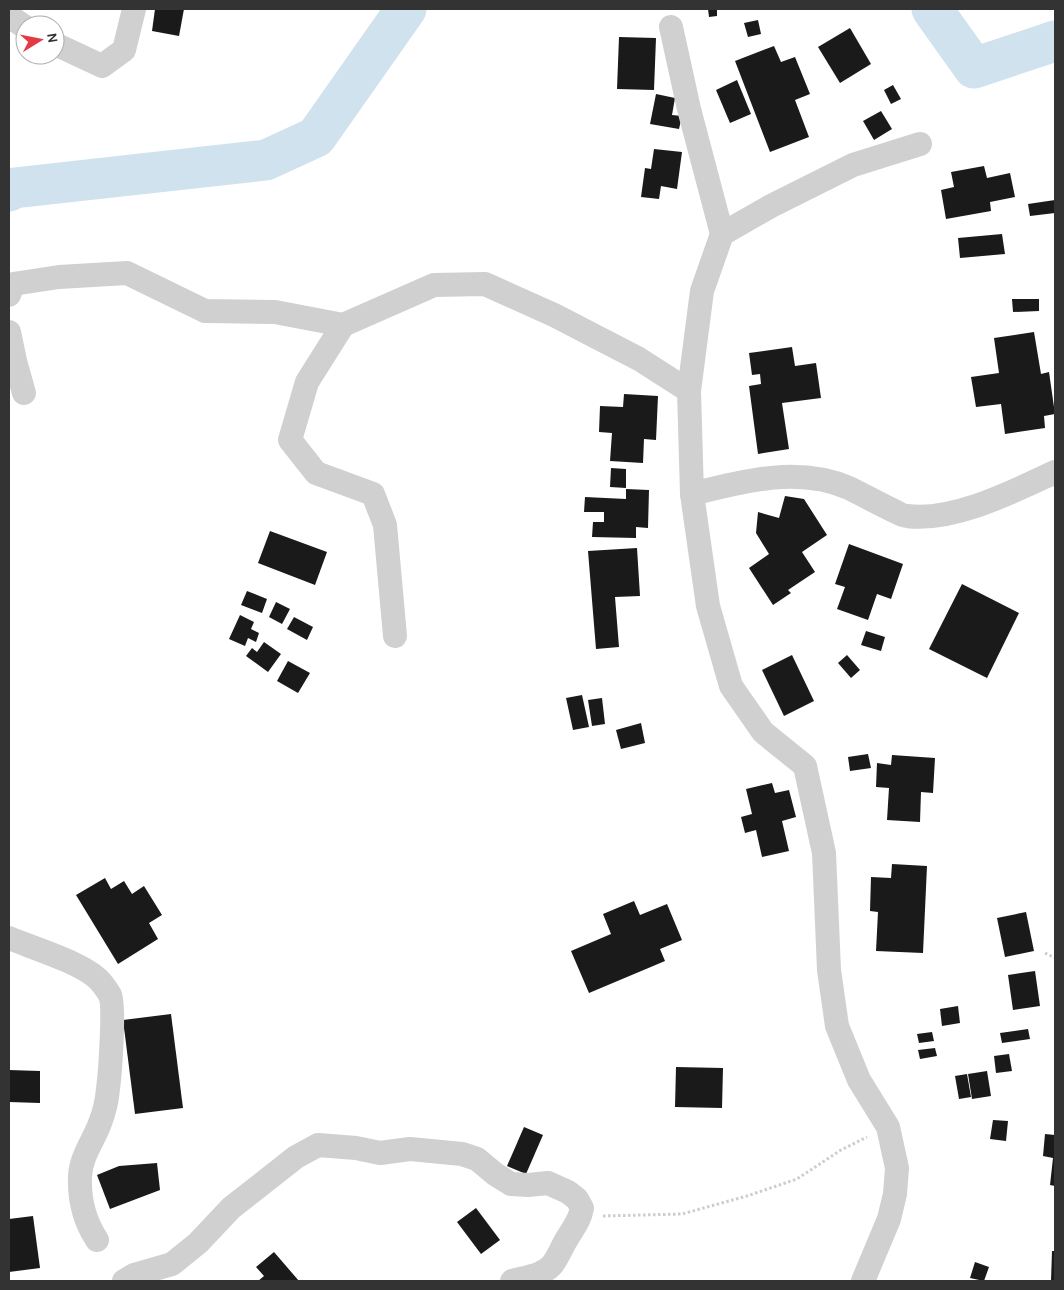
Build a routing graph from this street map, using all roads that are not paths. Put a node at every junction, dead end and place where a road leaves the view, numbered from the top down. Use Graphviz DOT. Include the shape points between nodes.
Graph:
graph roads {
  1 [pos="134,9"];
  2 [pos="671,28"];
  3 [pos="65,49"];
  4 [pos="920,144"];
  5 [pos="722,234"];
  6 [pos="9,295"];
  7 [pos="343,325"];
  8 [pos="9,332"];
  9 [pos="688,391"];
  10 [pos="24,394"];
  11 [pos="1055,472"];
  12 [pos="692,494"];
  13 [pos="396,636"];
  14 [pos="9,938"];
  15 [pos="97,1240"];
  16 [pos="124,1281"];
  17 [pos="512,1281"];
  18 [pos="863,1281"];
  1 -- 3 [label="street" via="124,50 102,66"];
  2 -- 5 [label="street"];
  4 -- 5 [label="street" via="853,165"];
  5 -- 9 [label="street" via="702,291"];
  6 -- 7 [label="street" via="13,284 58,277 127,274 205,311 275,312"];
  7 -- 9 [label="street" via="434,285 485,284 588,332 639,359"];
  7 -- 13 [label="street" via="307,382 290,440 316,473 373,494 385,525"];
  8 -- 10 [label="street"];
  9 -- 12 [label="street"];
  11 -- 12 [label="street" via="973,508 936,516 906,516 848,488 793,476 747,481"];
  12 -- 18 [label="street" via="708,606 731,686 763,732 804,766 824,853 829,970 837,1026 859,1080 888,1127 897,1168 889,1218"];
  14 -- 15 [label="street" via="74,964 98,979 110,995 108,1090 100,1123 80,1174 84,1216"];
  16 -- 17 [label="street" via="172,1264 198,1243 231,1208 296,1157 318,1145 380,1153 410,1149 462,1154 477,1159 511,1184 548,1184 568,1192 582,1208 580,1218 551,1266 536,1275"];
}
